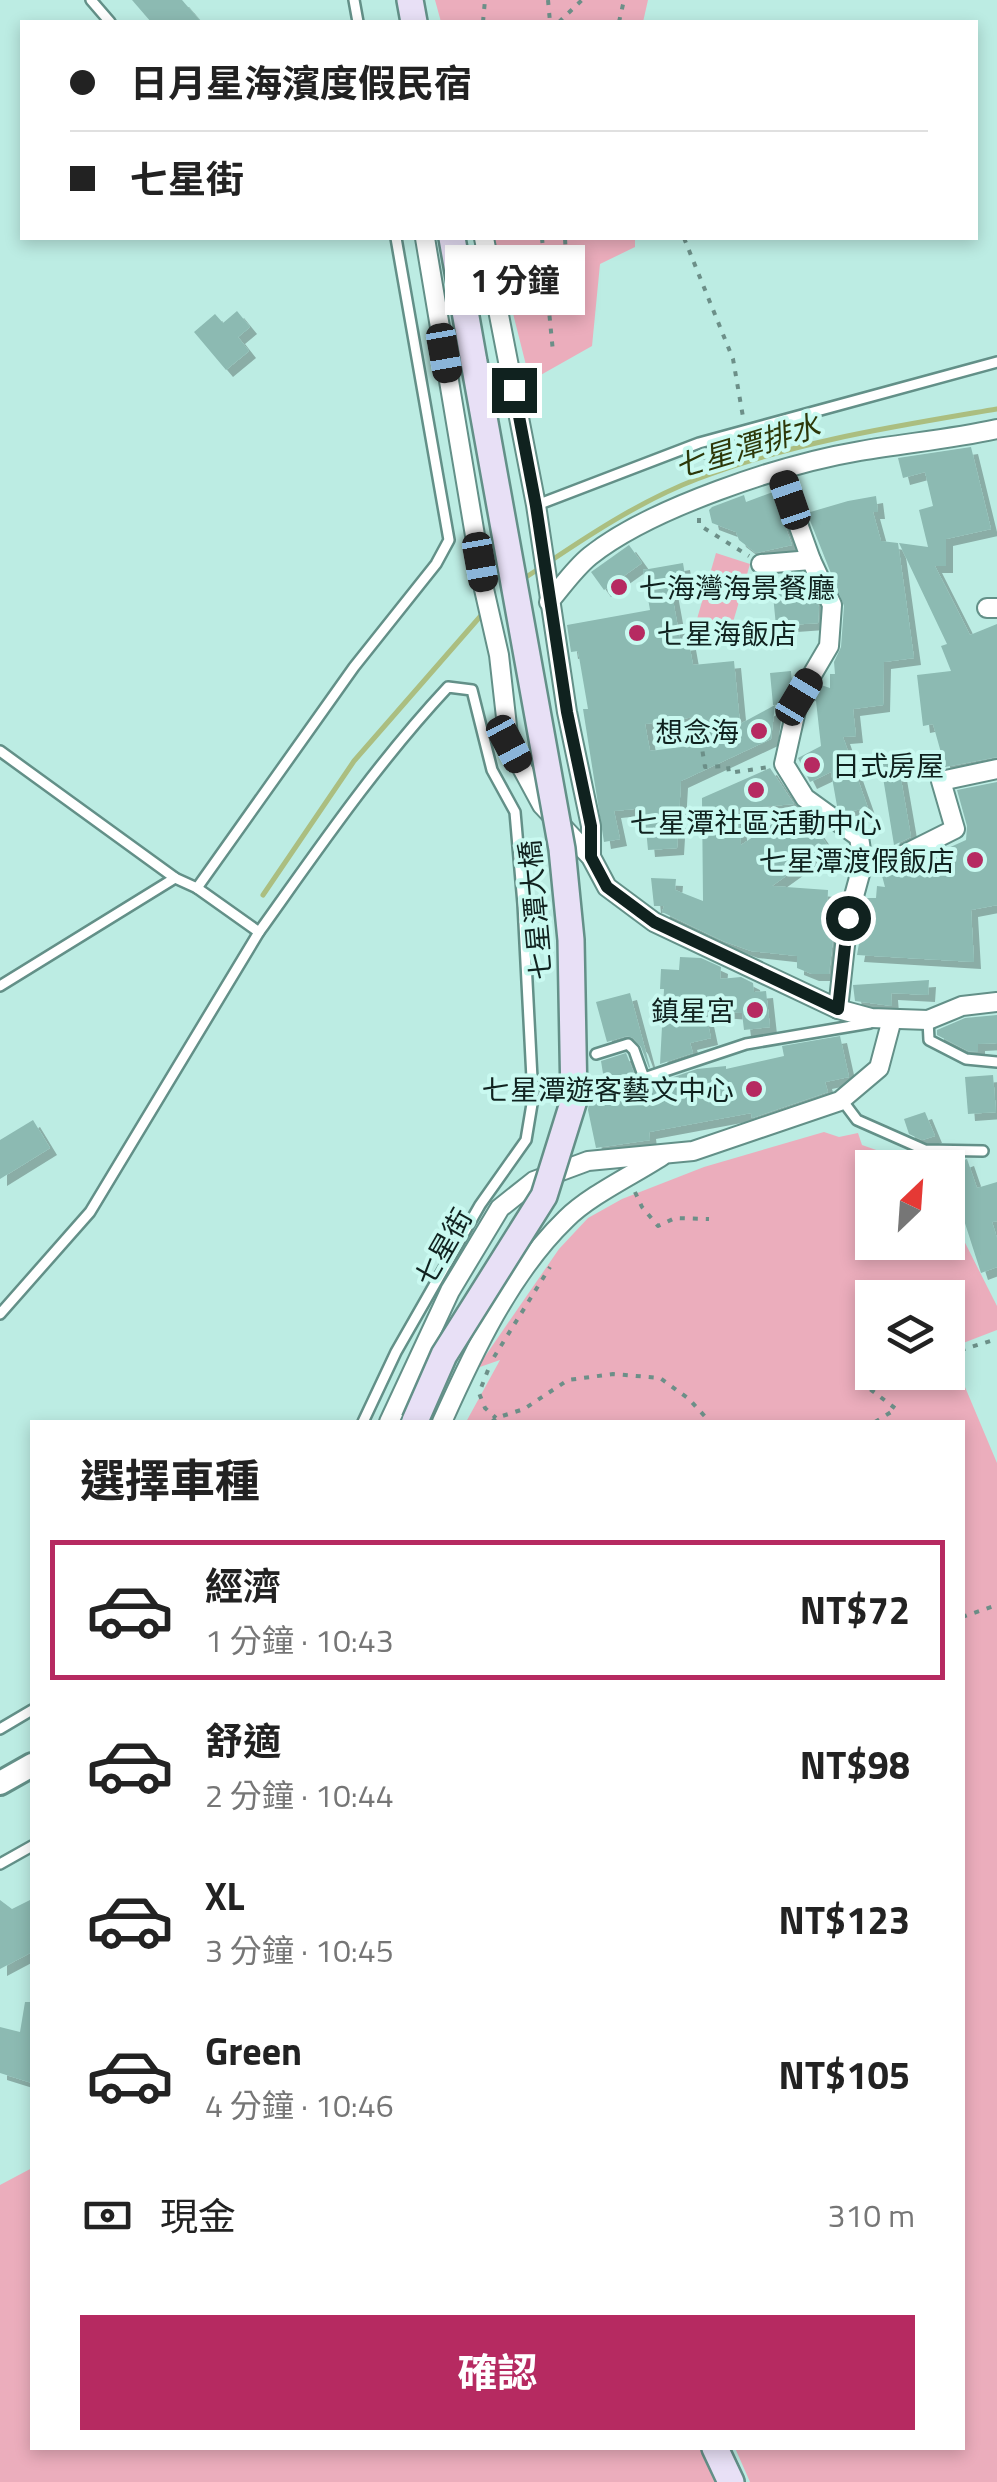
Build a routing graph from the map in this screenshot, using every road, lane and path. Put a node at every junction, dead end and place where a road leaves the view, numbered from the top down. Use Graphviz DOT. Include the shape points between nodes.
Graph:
graph roads {
  1 [pos="91,0"];
  2 [pos="582,0"];
  3 [pos="108,20"];
  4 [pos="560,20"];
  5 [pos="396,240"];
  6 [pos="424,240"];
  7 [pos="452,240"];
  8 [pos="484,240"];
  9 [pos="542,240"];
  10 [pos="564,240"];
  11 [pos="685,240"];
  12 [pos="548,298"];
  13 [pos="553,352"];
  14 [pos="997,362"];
  15 [pos="745,430"];
  16 [pos="997,430"];
  17 [pos="698,443"];
  18 [pos="780,470"];
  19 [pos="706,497"];
  20 [pos="536,506"];
  21 [pos="811,560"];
  22 [pos="761,564"];
  23 [pos="549,602"];
  24 [pos="671,732"];
  25 [pos="0,751"];
  26 [pos="784,764"];
  27 [pos="997,769"];
  28 [pos="591,857"];
  29 [pos="863,863"];
  30 [pos="175,878"];
  31 [pos="196,888"];
  32 [pos="258,932"];
  33 [pos="0,986"];
  34 [pos="997,1002"];
  35 [pos="838,1009"];
  36 [pos="892,1019"];
  37 [pos="928,1020"];
  38 [pos="596,1054"];
  39 [pos="997,1062"];
  40 [pos="842,1100"];
  41 [pos="983,1151"];
  42 [pos="665,1154"];
  43 [pos="633,1188"];
  44 [pos="709,1219"];
  45 [pos="551,1266"];
  46 [pos="0,1314"];
  47 [pos="997,1338"];
  48 [pos="965,1348"];
  49 [pos="871,1390"];
  50 [pos="365,1420"];
  51 [pos="389,1420"];
  52 [pos="416,1420"];
  53 [pos="443,1420"];
  54 [pos="494,1420"];
  55 [pos="708,1420"];
  56 [pos="878,1420"];
  57 [pos="997,1605"];
  58 [pos="965,1616"];
  59 [pos="30,1711"];
  60 [pos="0,1729"];
  61 [pos="30,1766"];
  62 [pos="0,1783"];
  63 [pos="30,1847"];
  64 [pos="0,1864"];
  65 [pos="716,2450"];
  66 [pos="731,2482"];
  1 -- 3 [label="lane"];
  2 -- 4 [label="path"];
  5 -- 31 [label="lane" via="449,540"];
  6 -- 28 [label="street" via="500,654 509,744 542,805"];
  7 -- 52 [label="main road, 七星潭大橋, bridge" via="562,849 574,1100 544,1196 444,1356"];
  8 -- 20 [label="street"];
  9 -- 12 [label="path"];
  10 -- 12 [label="path" via="566,257"];
  11 -- 15 [label="path" via="733,360"];
  12 -- 13 [label="path"];
  14 -- 15 [label="lane"];
  15 -- 17 [label="lane"];
  16 -- 18 [label="street"];
  17 -- 19 [label="path"];
  17 -- 20 [label="lane"];
  18 -- 19 [label="street"];
  18 -- 21 [label="street"];
  19 -- 22 [label="path" via="699,525"];
  19 -- 23 [label="street" via="625,531 586,559"];
  20 -- 23 [label="street"];
  21 -- 22 [label="street"];
  21 -- 26 [label="street" via="832,604 829,646 799,697"];
  23 -- 28 [label="street" via="591,826"];
  24 -- 26 [label="path" via="680,731 681,745 701,742 706,766 728,766 729,774"];
  25 -- 30 [label="lane"];
  26 -- 29 [label="street" via="805,798 859,836"];
  27 -- 29 [label="street" via="940,782 955,829 901,856"];
  28 -- 35 [label="street" via="607,887 654,922"];
  29 -- 35 [label="street" via="848,918"];
  30 -- 31 [label="lane"];
  30 -- 33 [label="lane"];
  31 -- 32 [label="lane"];
  32 -- 46 [label="lane" via="90,1212"];
  32 -- 50 [label="lane" via="421,716 448,687 472,690 492,770 515,812 534,1098 526,1140 480,1205"];
  34 -- 37 [label="street"];
  35 -- 36 [label="street"];
  36 -- 37 [label="street"];
  36 -- 38 [label="lane" via="746,1044 644,1078 628,1044"];
  36 -- 40 [label="street, 七星街" via="879,1068"];
  37 -- 39 [label="lane" via="930,1040 966,1059"];
  40 -- 41 [label="lane" via="857,1120 925,1150"];
  40 -- 42 [label="street, 七星街" via="693,1151"];
  42 -- 51 [label="street, 七星街" via="588,1161 534,1181 500,1208 450,1291"];
  42 -- 53 [label="street, 七星街" via="567,1217 539,1250 494,1319"];
  43 -- 44 [label="path" via="658,1226 675,1218"];
  45 -- 54 [label="path" via="479,1393"];
  47 -- 48 [label="path"];
  49 -- 56 [label="path" via="896,1409"];
  54 -- 55 [label="path" via="568,1380 613,1374 660,1378"];
  57 -- 58 [label="path"];
  59 -- 60 [label="lane"];
  61 -- 62 [label="street"];
  63 -- 64 [label="lane"];
  65 -- 66 [label="main road"];
}
